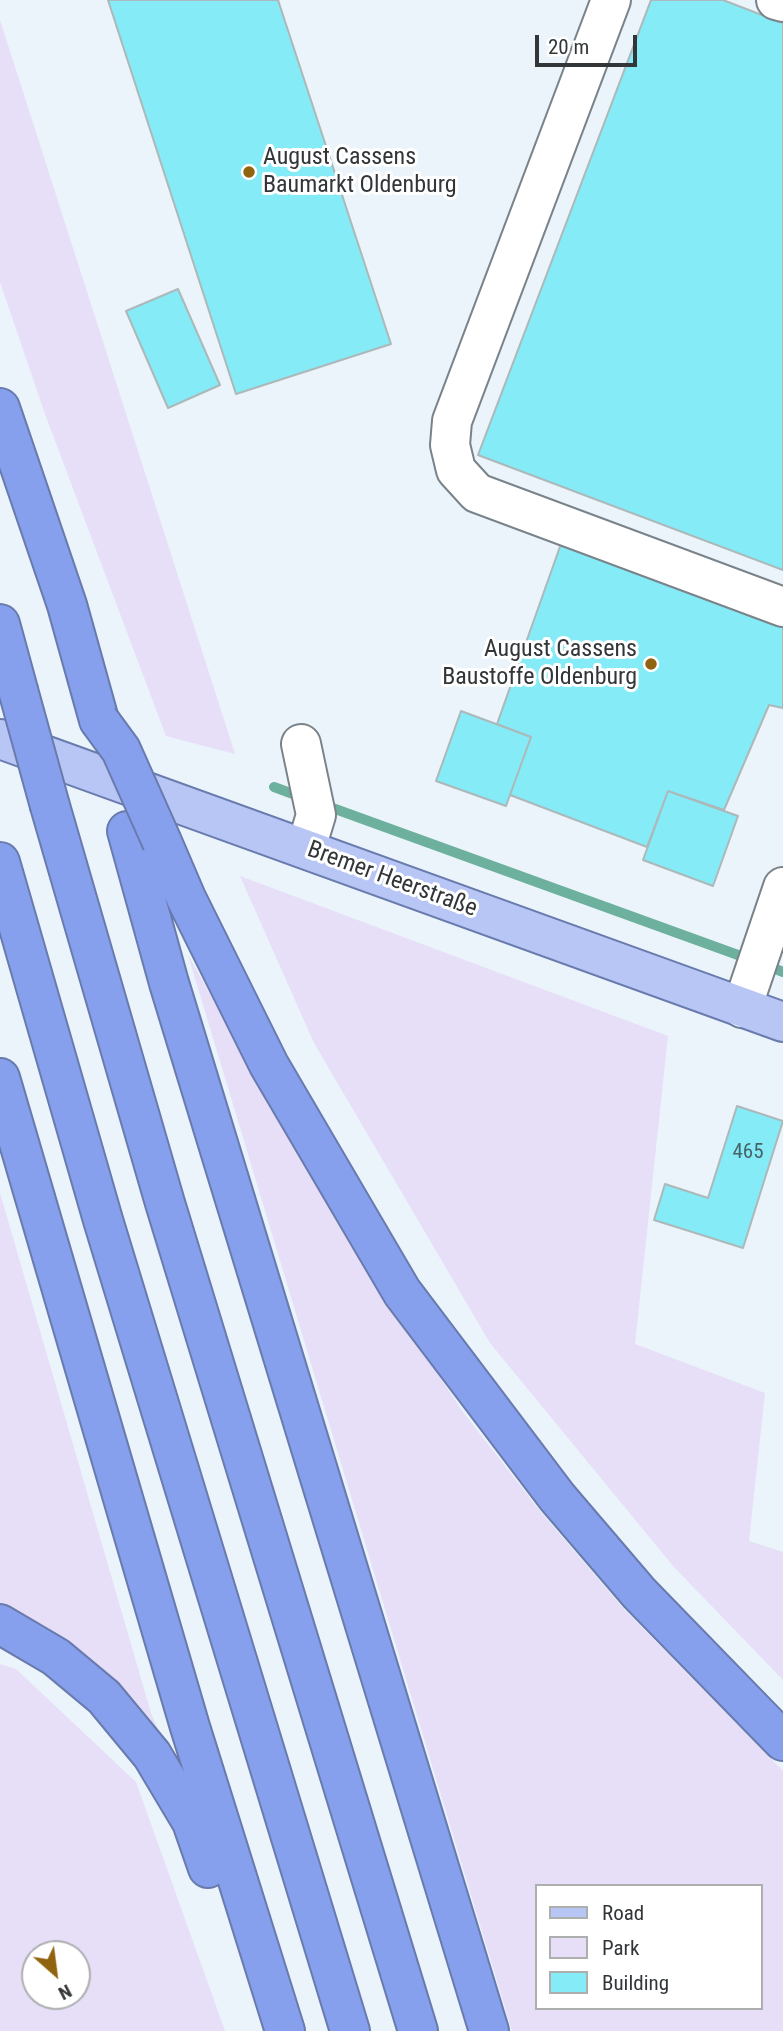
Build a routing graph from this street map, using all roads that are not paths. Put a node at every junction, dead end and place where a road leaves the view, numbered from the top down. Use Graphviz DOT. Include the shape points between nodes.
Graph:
graph roads {
  1 [pos="611,0"];
  2 [pos="776,0"];
  3 [pos="783,2"];
  4 [pos="0,408"];
  5 [pos="783,607"];
  6 [pos="0,624"];
  7 [pos="0,739"];
  8 [pos="301,744"];
  9 [pos="145,836"];
  10 [pos="306,848"];
  11 [pos="0,862"];
  12 [pos="783,887"];
  13 [pos="742,1008"];
  14 [pos="783,1022"];
  15 [pos="0,1078"];
  16 [pos="0,1624"];
  17 [pos="783,1741"];
  18 [pos="267,2031"];
  19 [pos="285,2031"];
  20 [pos="350,2031"];
  21 [pos="418,2031"];
  22 [pos="489,2031"];
  1 -- 5 [label="lane" via="452,421 450,445 456,470 477,493"];
  2 -- 3 [label="lane"];
  4 -- 9 [label="highway, bridge" via="67,605 99,720 121,750"];
  6 -- 21 [label="highway, bridge" via="165,1203"];
  7 -- 10 [label="main road, Bremer Heerstraße"];
  8 -- 10 [label="lane" via="316,815"];
  9 -- 17 [label="highway" via="186,898 269,1065 402,1292 557,1497 639,1593"];
  9 -- 22 [label="highway" via="169,982"];
  10 -- 13 [label="main road, Bremer Heerstraße"];
  11 -- 20 [label="highway" via="103,1220"];
  12 -- 13 [label="lane"];
  13 -- 14 [label="main road, Bremer Heerstraße"];
  15 -- 19 [label="highway" via="190,1727"];
  16 -- 18 [label="highway" via="57,1657 104,1697 152,1755 192,1822"];
}
